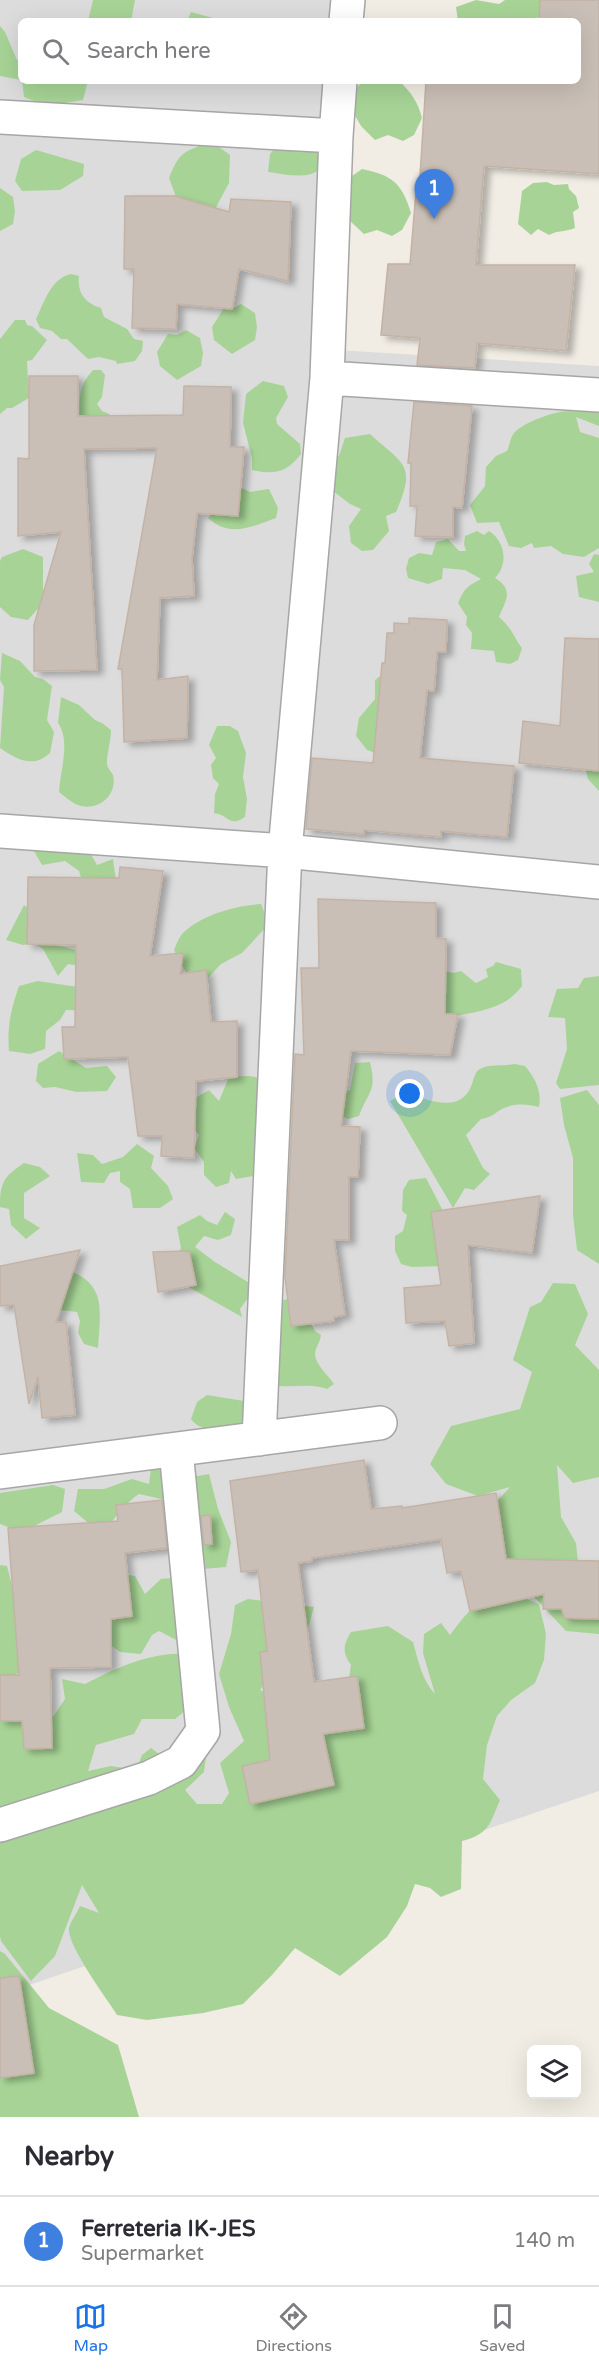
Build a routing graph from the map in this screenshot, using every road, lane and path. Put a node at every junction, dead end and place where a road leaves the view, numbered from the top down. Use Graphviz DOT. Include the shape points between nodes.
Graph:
graph roads {
  1 [pos="348,0"];
  2 [pos="346,18"];
  3 [pos="340,84"];
  4 [pos="0,117"];
  5 [pos="336,136"];
  6 [pos="327,378"];
  7 [pos="599,395"];
  8 [pos="0,831"];
  9 [pos="285,851"];
  10 [pos="599,882"];
  11 [pos="380,1424"];
  12 [pos="259,1439"];
  13 [pos="176,1450"];
  14 [pos="0,1472"];
  15 [pos="0,1825"];
  1 -- 2 [label="street"];
  3 -- 5 [label="street"];
  4 -- 5 [label="street"];
  5 -- 6 [label="street"];
  6 -- 7 [label="street"];
  6 -- 9 [label="street"];
  8 -- 9 [label="street"];
  9 -- 10 [label="street"];
  9 -- 12 [label="street"];
  11 -- 12 [label="street"];
  12 -- 13 [label="street"];
  13 -- 14 [label="street"];
  13 -- 15 [label="street" via="203,1731 181,1762 149,1778"];
}
